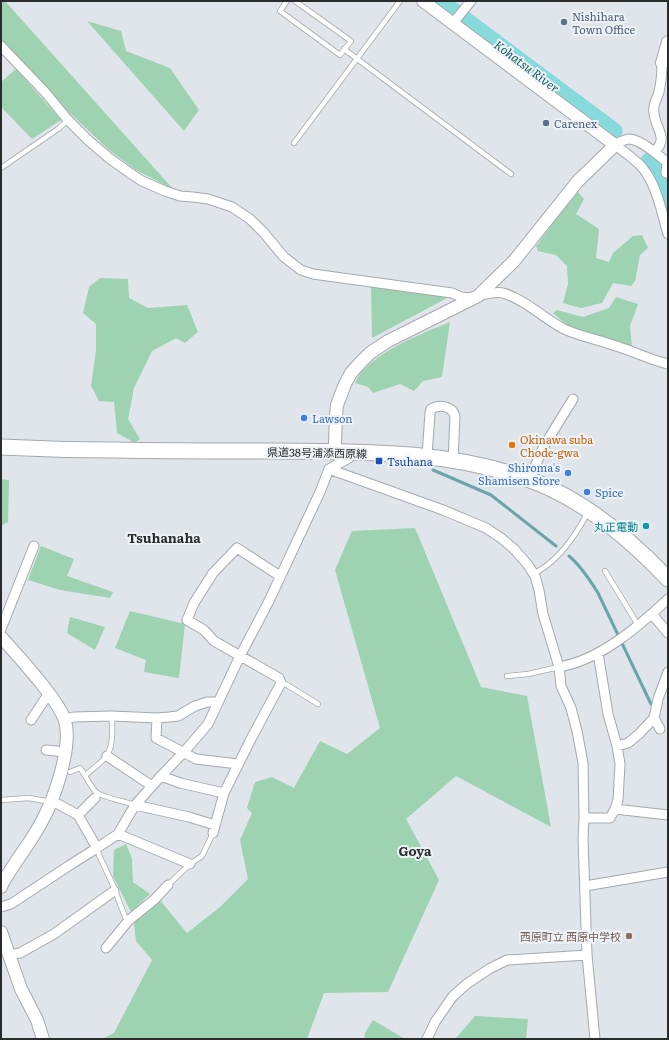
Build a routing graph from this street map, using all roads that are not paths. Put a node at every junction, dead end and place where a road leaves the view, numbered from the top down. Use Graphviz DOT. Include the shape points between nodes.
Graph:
graph roads {
  1 [pos="287,1"];
  2 [pos="295,1"];
  3 [pos="400,1"];
  4 [pos="423,1"];
  5 [pos="471,1"];
  6 [pos="455,21"];
  7 [pos="668,42"];
  8 [pos="1,46"];
  9 [pos="344,49"];
  10 [pos="357,60"];
  11 [pos="662,64"];
  12 [pos="68,120"];
  13 [pos="294,143"];
  14 [pos="615,145"];
  15 [pos="654,151"];
  16 [pos="668,162"];
  17 [pos="1,168"];
  18 [pos="666,173"];
  19 [pos="510,174"];
  20 [pos="668,234"];
  21 [pos="478,296"];
  22 [pos="668,364"];
  23 [pos="573,399"];
  24 [pos="1,447"];
  25 [pos="334,452"];
  26 [pos="427,456"];
  27 [pos="453,460"];
  28 [pos="329,469"];
  29 [pos="529,480"];
  30 [pos="588,511"];
  31 [pos="34,546"];
  32 [pos="605,571"];
  33 [pos="533,574"];
  34 [pos="280,576"];
  35 [pos="668,579"];
  36 [pos="668,600"];
  37 [pos="652,614"];
  38 [pos="638,625"];
  39 [pos="1,629"];
  40 [pos="668,633"];
  41 [pos="1,637"];
  42 [pos="598,653"];
  43 [pos="240,656"];
  44 [pos="559,667"];
  45 [pos="668,672"];
  46 [pos="507,676"];
  47 [pos="281,683"];
  48 [pos="48,693"];
  49 [pos="218,702"];
  50 [pos="318,704"];
  51 [pos="112,716"];
  52 [pos="157,718"];
  53 [pos="654,718"];
  54 [pos="65,719"];
  55 [pos="31,720"];
  56 [pos="660,729"];
  57 [pos="617,746"];
  58 [pos="46,750"];
  59 [pos="66,752"];
  60 [pos="184,752"];
  61 [pos="107,756"];
  62 [pos="238,764"];
  63 [pos="70,772"];
  64 [pos="86,775"];
  65 [pos="161,776"];
  66 [pos="152,786"];
  67 [pos="224,793"];
  68 [pos="96,798"];
  69 [pos="1,800"];
  70 [pos="52,802"];
  71 [pos="135,805"];
  72 [pos="615,810"];
  73 [pos="78,815"];
  74 [pos="668,815"];
  75 [pos="584,818"];
  76 [pos="214,829"];
  77 [pos="118,834"];
  78 [pos="97,848"];
  79 [pos="190,864"];
  80 [pos="668,872"];
  81 [pos="168,885"];
  82 [pos="585,886"];
  83 [pos="1,887"];
  84 [pos="114,891"];
  85 [pos="1,907"];
  86 [pos="129,920"];
  87 [pos="1,932"];
  88 [pos="106,948"];
  89 [pos="9,955"];
  90 [pos="587,955"];
  91 [pos="43,1039"];
  92 [pos="427,1039"];
  93 [pos="595,1039"];
  1 -- 9 [label="lane" via="280,11 340,55"];
  2 -- 9 [label="lane" via="351,41"];
  3 -- 10 [label="lane"];
  4 -- 6 [label="street"];
  5 -- 6 [label="street"];
  6 -- 14 [label="street"];
  7 -- 11 [label="street"];
  8 -- 12 [label="street"];
  9 -- 10 [label="lane"];
  10 -- 13 [label="lane"];
  10 -- 19 [label="lane"];
  11 -- 15 [label="street" via="659,94 653,108 661,137 660,144"];
  12 -- 17 [label="lane"];
  12 -- 21 [label="street" via="109,158 142,181 180,196 219,202 232,207 250,219 284,257 301,270 313,274 452,293 461,297"];
  14 -- 15 [label="street" via="629,139"];
  14 -- 20 [label="street" via="645,172 654,188"];
  14 -- 21 [label="street" via="578,181 514,261"];
  15 -- 16 [label="street"];
  16 -- 18 [label="street"];
  21 -- 22 [label="street" via="502,293 519,300 570,332"];
  21 -- 25 [label="street" via="388,341 360,363 351,373 337,405"];
  23 -- 29 [label="street" via="544,446"];
  24 -- 25 [label="main road, 県道38号浦添西原線"];
  25 -- 26 [label="main road, 県道38号浦添西原線"];
  25 -- 28 [label="street" via="349,458"];
  26 -- 27 [label="main road, 県道38号浦添西原線"];
  26 -- 27 [label="street" via="431,408 442,406 449,408 455,416"];
  27 -- 29 [label="main road, 県道38号浦添西原線" via="490,467"];
  28 -- 33 [label="street" via="486,528 514,549"];
  28 -- 34 [label="street"];
  29 -- 30 [label="main road, 県道38号浦添西原線" via="570,499"];
  30 -- 33 [label="lane" via="561,553"];
  30 -- 35 [label="main road, 県道38号浦添西原線" via="633,544"];
  31 -- 39 [label="street"];
  32 -- 38 [label="lane"];
  33 -- 44 [label="street"];
  34 -- 43 [label="street"];
  34 -- 43 [label="street" via="236,548 213,573 194,603 187,620 204,630 214,641"];
  36 -- 37 [label="street"];
  37 -- 38 [label="street"];
  37 -- 40 [label="street"];
  38 -- 42 [label="street"];
  41 -- 48 [label="street"];
  42 -- 44 [label="street"];
  42 -- 57 [label="street" via="608,714"];
  43 -- 47 [label="street" via="279,678"];
  43 -- 49 [label="street"];
  44 -- 46 [label="lane"];
  44 -- 75 [label="street" via="561,686 571,708 583,763"];
  45 -- 53 [label="street"];
  47 -- 50 [label="lane"];
  47 -- 62 [label="street"];
  48 -- 54 [label="street"];
  48 -- 55 [label="street"];
  49 -- 52 [label="street" via="195,706 178,716"];
  49 -- 60 [label="street" via="208,724"];
  51 -- 52 [label="street"];
  51 -- 54 [label="street"];
  51 -- 61 [label="lane"];
  52 -- 60 [label="street" via="156,738"];
  53 -- 56 [label="street"];
  53 -- 57 [label="street" via="639,734"];
  54 -- 59 [label="street"];
  57 -- 72 [label="street" via="620,764"];
  58 -- 59 [label="street"];
  59 -- 70 [label="street"];
  60 -- 62 [label="street" via="196,759"];
  60 -- 65 [label="street"];
  61 -- 64 [label="lane"];
  61 -- 66 [label="street"];
  62 -- 67 [label="street"];
  63 -- 64 [label="lane" via="80,768"];
  64 -- 71 [label="lane" via="95,792"];
  65 -- 66 [label="street"];
  65 -- 67 [label="street"];
  66 -- 71 [label="street"];
  67 -- 76 [label="street"];
  68 -- 73 [label="street"];
  69 -- 70 [label="lane" via="29,798"];
  70 -- 73 [label="street"];
  70 -- 83 [label="street"];
  71 -- 76 [label="street" via="189,817"];
  71 -- 77 [label="street"];
  72 -- 74 [label="street"];
  72 -- 75 [label="street" via="610,818"];
  73 -- 78 [label="street"];
  75 -- 82 [label="street"];
  76 -- 79 [label="lane" via="202,856"];
  77 -- 78 [label="street"];
  77 -- 79 [label="street"];
  78 -- 84 [label="lane"];
  78 -- 85 [label="street" via="11,904"];
  79 -- 81 [label="lane"];
  80 -- 82 [label="street"];
  81 -- 86 [label="street"];
  82 -- 90 [label="street"];
  84 -- 86 [label="lane" via="125,917"];
  84 -- 89 [label="street" via="54,934 20,953"];
  86 -- 88 [label="street"];
  87 -- 89 [label="street"];
  89 -- 91 [label="street"];
  90 -- 92 [label="street" via="507,960 489,969 453,996"];
  90 -- 93 [label="street"];
}
